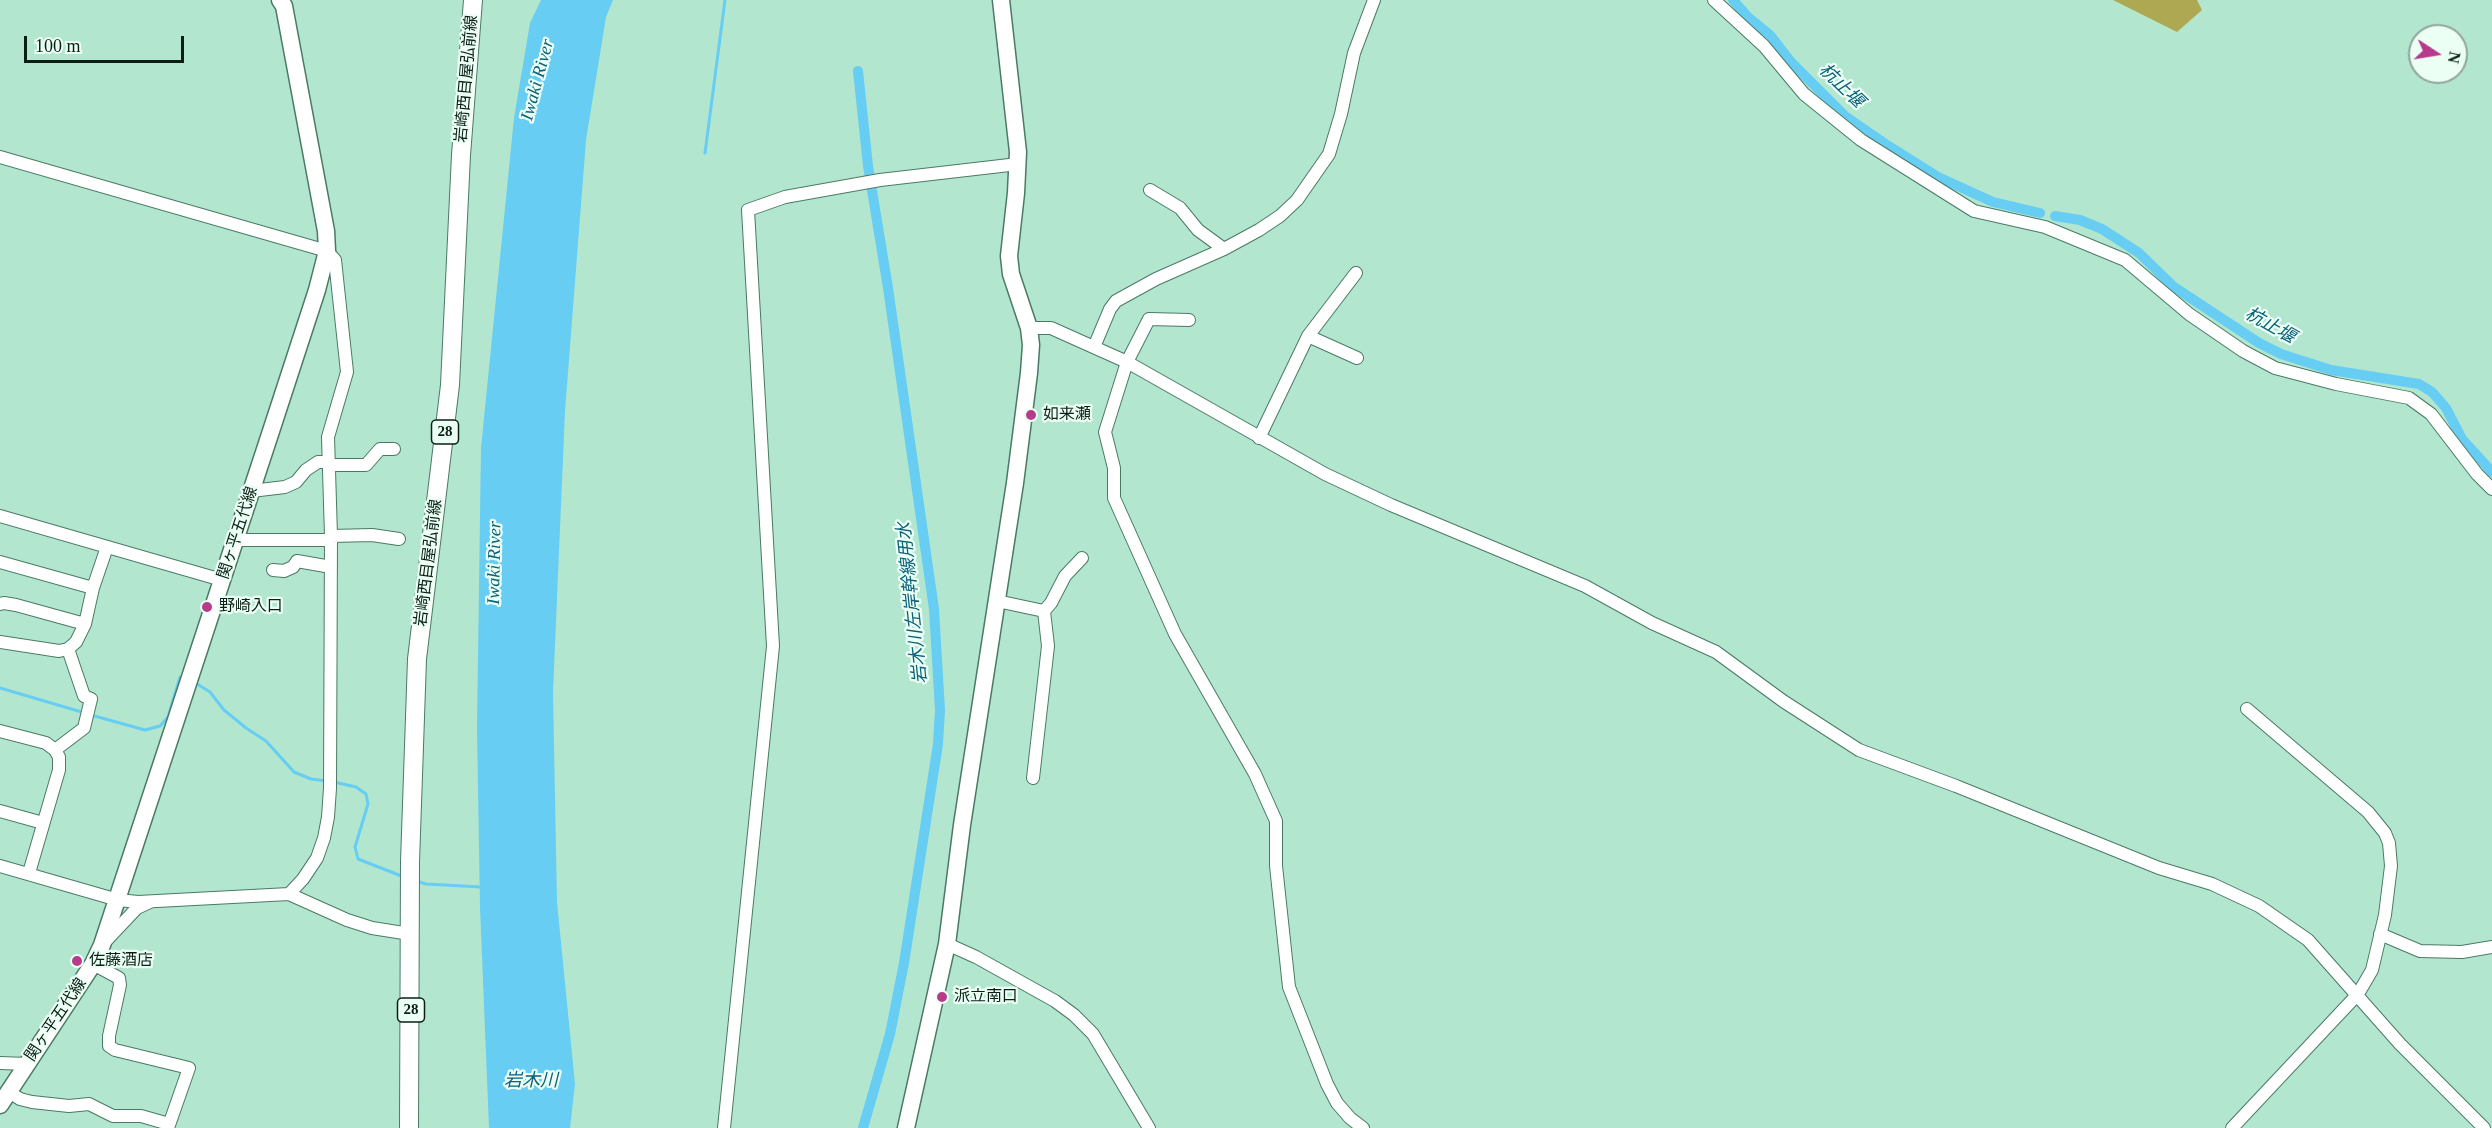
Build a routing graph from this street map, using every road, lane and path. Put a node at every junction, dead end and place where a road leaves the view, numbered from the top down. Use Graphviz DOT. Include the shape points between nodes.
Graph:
graph roads {
  1 [pos="280,0"];
  2 [pos="473,0"];
  3 [pos="1001,0"];
  4 [pos="1374,0"];
  5 [pos="1714,0"];
  6 [pos="0,157"];
  7 [pos="1018,164"];
  8 [pos="1150,190"];
  9 [pos="1224,249"];
  10 [pos="327,251"];
  11 [pos="1356,273"];
  12 [pos="1189,320"];
  13 [pos="1029,327"];
  14 [pos="1308,336"];
  15 [pos="1094,346"];
  16 [pos="1357,358"];
  17 [pos="1127,362"];
  18 [pos="1258,438"];
  19 [pos="394,448"];
  20 [pos="330,463"];
  21 [pos="2492,489"];
  22 [pos="251,491"];
  23 [pos="0,516"];
  24 [pos="331,538"];
  25 [pos="399,539"];
  26 [pos="235,540"];
  27 [pos="107,547"];
  28 [pos="1082,558"];
  29 [pos="0,562"];
  30 [pos="331,567"];
  31 [pos="273,570"];
  32 [pos="222,580"];
  33 [pos="93,588"];
  34 [pos="997,601"];
  35 [pos="0,604"];
  36 [pos="1044,611"];
  37 [pos="85,624"];
  38 [pos="0,642"];
  39 [pos="68,650"];
  40 [pos="2247,709"];
  41 [pos="0,731"];
  42 [pos="55,750"];
  43 [pos="1033,778"];
  44 [pos="0,811"];
  45 [pos="43,823"];
  46 [pos="0,866"];
  47 [pos="29,873"];
  48 [pos="289,894"];
  49 [pos="118,900"];
  50 [pos="151,901"];
  51 [pos="410,934"];
  52 [pos="2380,934"];
  53 [pos="947,944"];
  54 [pos="102,945"];
  55 [pos="2492,947"];
  56 [pos="93,964"];
  57 [pos="2358,994"];
  58 [pos="0,1063"];
  59 [pos="27,1064"];
  60 [pos="4,1098"];
  61 [pos="169,1126"];
  62 [pos="409,1128"];
  63 [pos="724,1128"];
  64 [pos="906,1128"];
  65 [pos="1149,1128"];
  66 [pos="1363,1128"];
  67 [pos="2232,1128"];
  68 [pos="2484,1128"];
  1 -- 10 [label="main road, 関ヶ平五代線"];
  2 -- 51 [label="main road, 岩崎西目屋弘前線 / 28" via="450,385 417,659"];
  3 -- 7 [label="main road"];
  4 -- 9 [label="street" via="1354,53 1329,154 1297,200 1280,216"];
  5 -- 21 [label="street" via="1764,46 1804,94 1861,140 1974,211 2045,227 2125,260 2189,314 2242,351 2275,368 2409,398 2431,414"];
  6 -- 10 [label="street"];
  7 -- 13 [label="main road" via="1009,256"];
  7 -- 63 [label="street" via="880,180 785,197 748,210 773,646"];
  8 -- 9 [label="street" via="1180,208 1198,230"];
  9 -- 15 [label="street" via="1116,301"];
  10 -- 20 [label="street" via="335,260 347,372 328,437"];
  10 -- 22 [label="main road, 関ヶ平五代線"];
  11 -- 14 [label="street"];
  12 -- 17 [label="street" via="1149,319"];
  13 -- 15 [label="street" via="1051,328"];
  13 -- 34 [label="main road" via="1029,373"];
  14 -- 16 [label="street"];
  14 -- 18 [label="street"];
  15 -- 17 [label="street"];
  17 -- 18 [label="street"];
  17 -- 66 [label="street" via="1105,432 1114,468 1114,498 1175,634 1255,774 1276,821 1276,866 1289,987 1327,1084 1337,1103"];
  18 -- 57 [label="street" via="1391,506 1585,586 1716,652 1859,750 2159,868 2212,884 2259,906 2308,940"];
  19 -- 20 [label="street" via="380,449 366,465"];
  20 -- 22 [label="street" via="318,462 285,487"];
  20 -- 24 [label="street"];
  22 -- 26 [label="main road, 関ヶ平五代線"];
  23 -- 27 [label="street"];
  24 -- 25 [label="street" via="372,535"];
  24 -- 26 [label="street"];
  24 -- 30 [label="street"];
  26 -- 32 [label="main road, 関ヶ平五代線"];
  27 -- 32 [label="street"];
  27 -- 33 [label="street"];
  28 -- 36 [label="street" via="1065,576"];
  29 -- 33 [label="street"];
  30 -- 31 [label="street" via="297,561 284,571"];
  30 -- 48 [label="street" via="330,788 324,838 317,858"];
  32 -- 49 [label="main road, 関ヶ平五代線"];
  33 -- 37 [label="street"];
  34 -- 36 [label="street"];
  34 -- 53 [label="main road"];
  35 -- 37 [label="street"];
  36 -- 43 [label="street" via="1048,646"];
  37 -- 39 [label="street"];
  38 -- 39 [label="street"];
  39 -- 42 [label="street" via="84,696 91,699 84,728"];
  40 -- 52 [label="street" via="2368,812 2385,833 2391,866"];
  41 -- 42 [label="street" via="46,743"];
  42 -- 45 [label="street" via="59,770"];
  44 -- 45 [label="street"];
  45 -- 47 [label="street"];
  46 -- 47 [label="street"];
  47 -- 49 [label="street"];
  48 -- 50 [label="street"];
  48 -- 51 [label="street" via="355,923"];
  49 -- 50 [label="street"];
  49 -- 54 [label="main road, 関ヶ平五代線"];
  50 -- 54 [label="street" via="137,908"];
  51 -- 62 [label="main road, 岩崎西目屋弘前線 / 28"];
  52 -- 55 [label="street" via="2420,951 2462,952"];
  52 -- 57 [label="street" via="2372,970"];
  53 -- 64 [label="main road"];
  53 -- 65 [label="street" via="1074,1015 1093,1034"];
  54 -- 56 [label="main road, 関ヶ平五代線"];
  56 -- 59 [label="main road, 関ヶ平五代線"];
  56 -- 61 [label="street" via="119,978 109,1046 189,1068"];
  57 -- 67 [label="street"];
  57 -- 68 [label="street" via="2400,1044"];
  58 -- 59 [label="street"];
  59 -- 60 [label="main road, 関ヶ平五代線"];
  60 -- 61 [label="street" via="69,1106 89,1104 113,1116 141,1116"];
}
